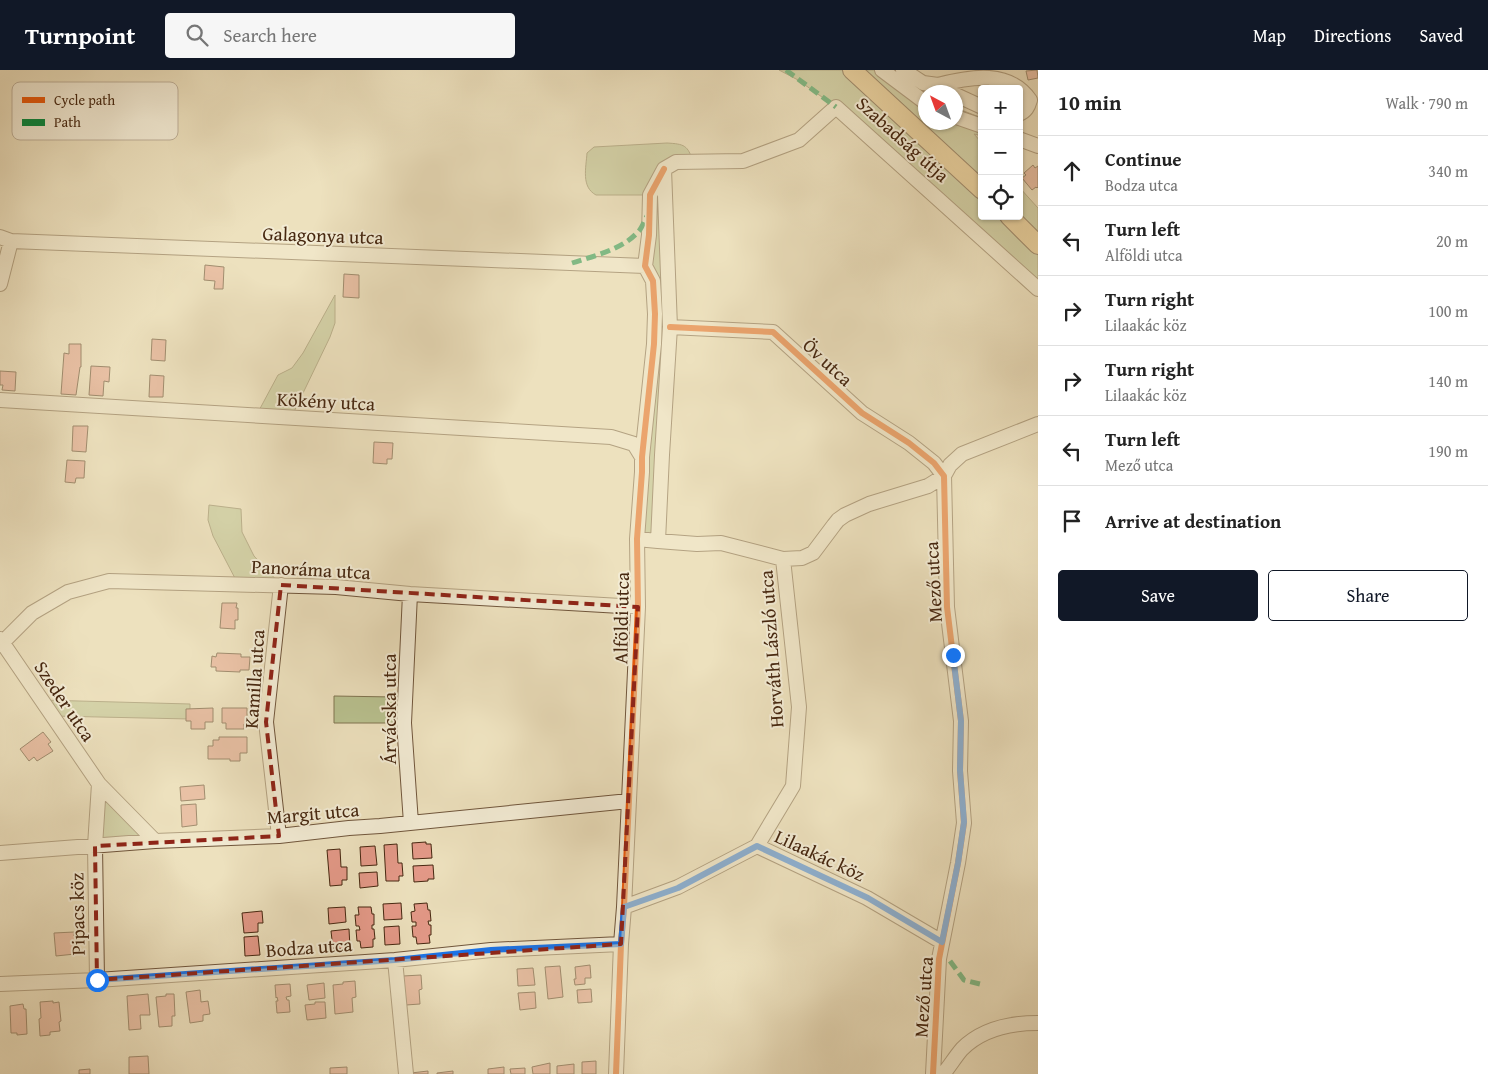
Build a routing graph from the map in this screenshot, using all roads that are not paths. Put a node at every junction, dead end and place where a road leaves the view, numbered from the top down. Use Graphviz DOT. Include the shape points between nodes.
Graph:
graph roads {
  1 [pos="852,70"];
  2 [pos="882,70"];
  3 [pos="903,70"];
  4 [pos="930,85"];
  5 [pos="952,85"];
  6 [pos="1019,85"];
  7 [pos="1023,90"];
  8 [pos="918,98"];
  9 [pos="963,98"];
  10 [pos="978,106"];
  11 [pos="1023,112"];
  12 [pos="963,119"];
  13 [pos="978,125"];
  14 [pos="1023,140"];
  15 [pos="1038,146"];
  16 [pos="664,169"];
  17 [pos="978,186"];
  18 [pos="1014,221"];
  19 [pos="6,239"];
  20 [pos="1038,244"];
  21 [pos="645,266"];
  22 [pos="0,284"];
  23 [pos="1038,289"];
  24 [pos="670,327"];
  25 [pos="0,400"];
  26 [pos="1038,424"];
  27 [pos="642,457"];
  28 [pos="944,476"];
  29 [pos="637,539"];
  30 [pos="658,541"];
  31 [pos="784,559"];
  32 [pos="281,585"];
  33 [pos="410,594"];
  34 [pos="638,607"];
  35 [pos="1,642"];
  36 [pos="99,784"];
  37 [pos="629,801"];
  38 [pos="411,823"];
  39 [pos="279,836"];
  40 [pos="155,841"];
  41 [pos="95,846"];
  42 [pos="757,846"];
  43 [pos="0,853"];
  44 [pos="624,907"];
  45 [pos="942,942"];
  46 [pos="621,944"];
  47 [pos="395,960"];
  48 [pos="97,980"];
  49 [pos="0,984"];
  50 [pos="1038,1023"];
  51 [pos="406,1074"];
  52 [pos="616,1074"];
  53 [pos="933,1074"];
  54 [pos="943,1074"];
  1 -- 17 [label="main road"];
  2 -- 8 [label="street"];
  3 -- 4 [label="street"];
  5 -- 6 [label="street" via="967,77 985,74 1010,79"];
  7 -- 11 [label="street" via="1030,100"];
  9 -- 10 [label="street"];
  12 -- 13 [label="street"];
  14 -- 15 [label="street"];
  16 -- 21 [label="street, Alföldi utca" via="650,195"];
  16 -- 23 [label="street, Szabadság útja" via="676,162 743,162 799,140 836,107"];
  16 -- 24 [label="street"];
  18 -- 20 [label="main road"];
  19 -- 21 [label="street, Galagonya utca"];
  19 -- 22 [label="street"];
  21 -- 27 [label="street, Alföldi utca" via="654,281 655,314"];
  24 -- 28 [label="street, Öv utca" via="773,332 862,413 909,443 934,463"];
  24 -- 30 [label="street"];
  25 -- 27 [label="street, Kökény utca" via="611,437 634,444"];
  26 -- 28 [label="street" via="962,454"];
  27 -- 29 [label="street, Alföldi utca"];
  28 -- 31 [label="street" via="928,486 845,515 813,553 802,558"];
  28 -- 45 [label="street, Mező utca" via="947,607 961,721 964,822"];
  29 -- 30 [label="street"];
  29 -- 34 [label="street, Alföldi utca"];
  30 -- 31 [label="street" via="721,543"];
  31 -- 42 [label="street, Horváth László utca" via="799,707 794,786"];
  32 -- 33 [label="street, Panoráma utca"];
  32 -- 35 [label="street, Panoráma utca" via="109,581 68,592 32,613"];
  32 -- 39 [label="street, Kamilla utca" via="266,722"];
  33 -- 34 [label="street, Panoráma utca"];
  33 -- 38 [label="street, Árvácska utca" via="404,723"];
  34 -- 37 [label="street, Alföldi utca"];
  35 -- 36 [label="street, Szeder utca"];
  36 -- 40 [label="street, Szeder utca"];
  36 -- 41 [label="street"];
  37 -- 38 [label="street, Margit utca"];
  37 -- 44 [label="street, Alföldi utca"];
  38 -- 39 [label="street, Margit utca"];
  39 -- 40 [label="street, Margit utca"];
  40 -- 41 [label="street, Margit utca"];
  41 -- 43 [label="street, Margit utca"];
  41 -- 48 [label="street, Pipacs köz"];
  42 -- 44 [label="street, Lilaakác köz" via="678,888"];
  42 -- 45 [label="street, Lilaakác köz" via="868,898"];
  44 -- 46 [label="street, Alföldi utca"];
  45 -- 53 [label="street, Mező utca"];
  46 -- 47 [label="street, Bodza utca" via="491,950"];
  46 -- 52 [label="street, Alföldi utca"];
  47 -- 48 [label="street, Bodza utca"];
  47 -- 51 [label="street"];
  48 -- 49 [label="street, Bodza utca"];
  50 -- 54 [label="street" via="1008,1026 980,1035 961,1050"];
}
